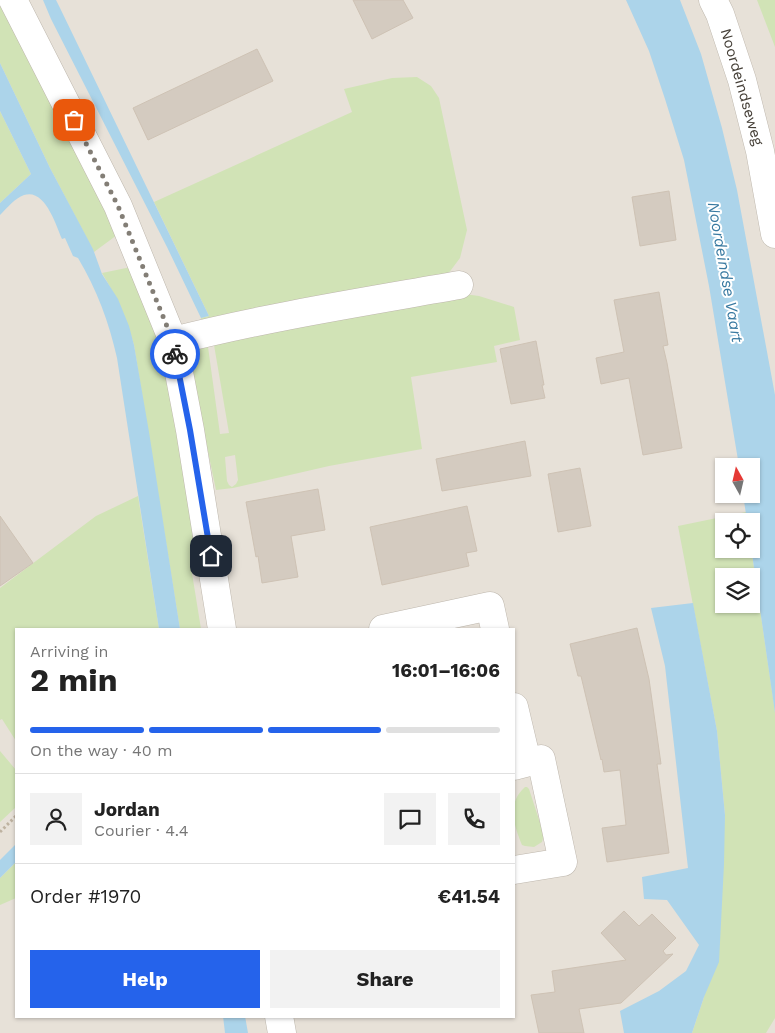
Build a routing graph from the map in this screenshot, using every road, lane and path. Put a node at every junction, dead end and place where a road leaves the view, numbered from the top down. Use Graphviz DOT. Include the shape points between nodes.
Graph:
graph roads {
  1 [pos="13,0"];
  2 [pos="714,0"];
  3 [pos="775,234"];
  4 [pos="459,285"];
  5 [pos="173,341"];
  6 [pos="222,628"];
  7 [pos="388,628"];
  8 [pos="495,628"];
  9 [pos="515,716"];
  10 [pos="520,764"];
  11 [pos="15,817"];
  12 [pos="0,832"];
  13 [pos="515,870"];
  14 [pos="279,1018"];
  15 [pos="282,1033"];
  1 -- 5 [label="street" via="118,206"];
  2 -- 3 [label="street, Noordeindseweg" via="744,89 760,151"];
  4 -- 5 [label="street" via="266,320"];
  5 -- 6 [label="street"];
  7 -- 8 [label="street" via="490,606"];
  9 -- 10 [label="street"];
  10 -- 13 [label="street" via="541,758 563,862"];
  11 -- 12 [label="path"];
  14 -- 15 [label="street"];
}
